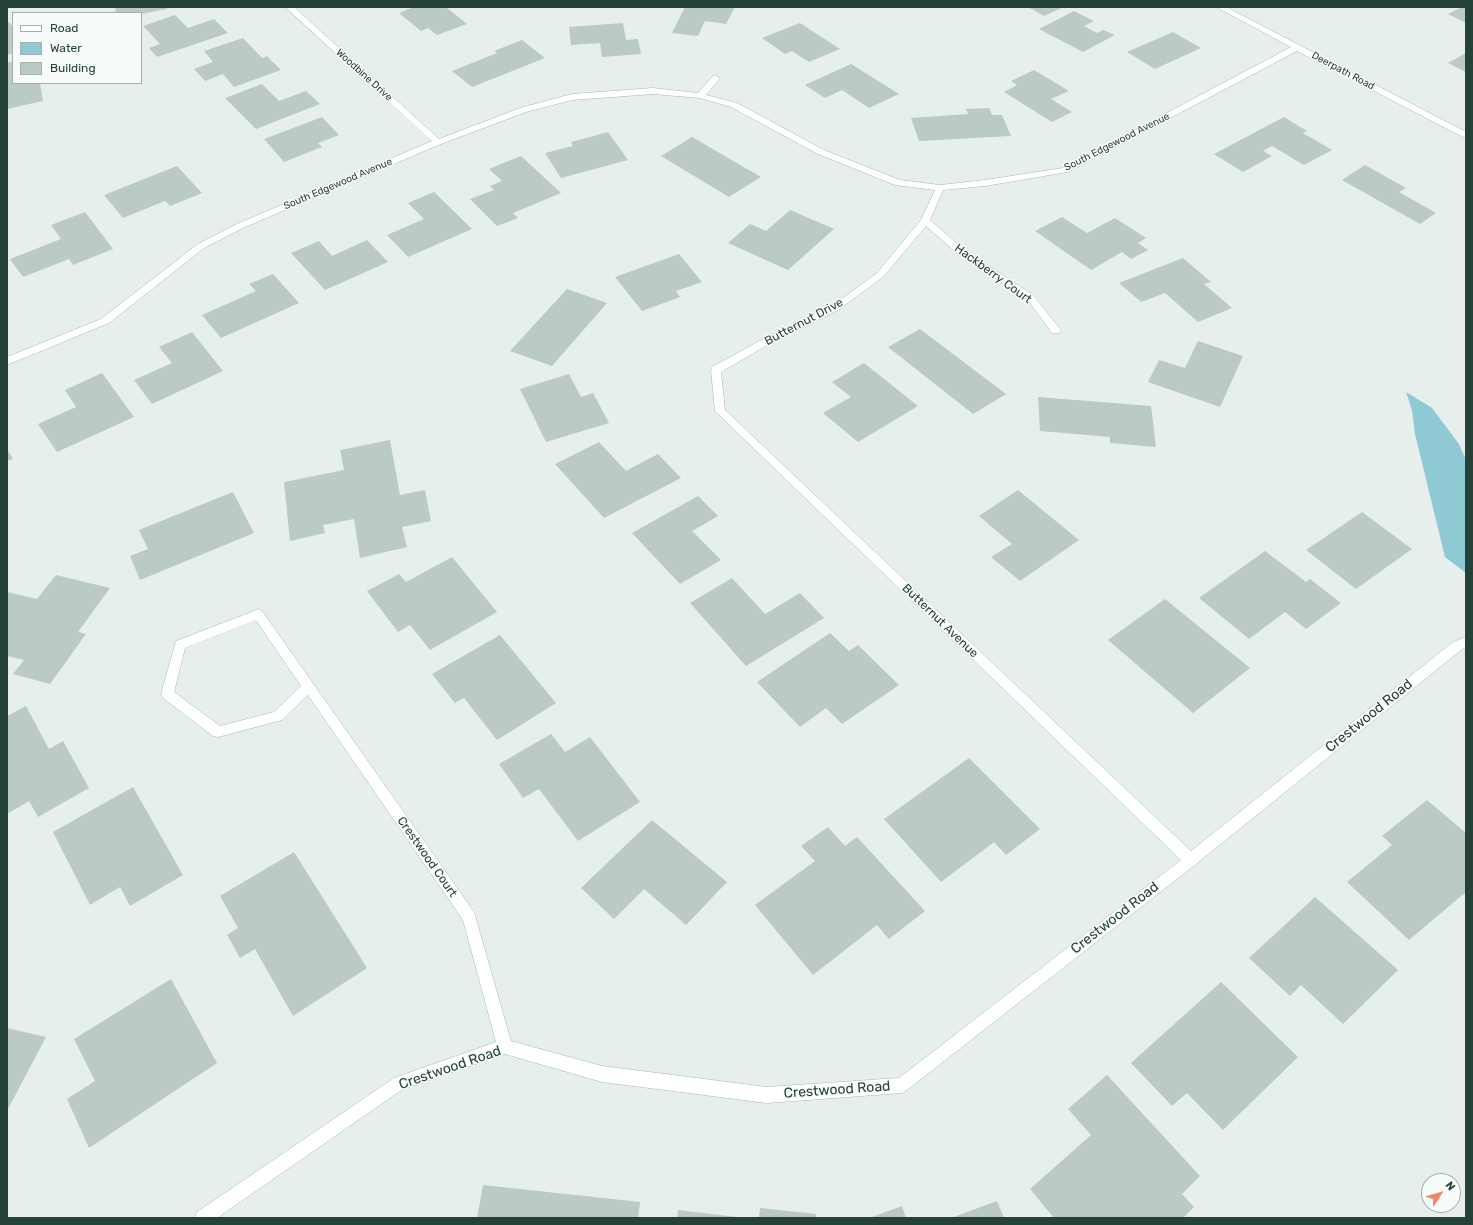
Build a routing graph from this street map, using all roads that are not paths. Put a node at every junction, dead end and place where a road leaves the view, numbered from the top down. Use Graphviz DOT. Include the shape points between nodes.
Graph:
graph roads {
  1 [pos="289,7"];
  2 [pos="1220,7"];
  3 [pos="1298,47"];
  4 [pos="716,78"];
  5 [pos="700,96"];
  6 [pos="1466,135"];
  7 [pos="438,142"];
  8 [pos="940,188"];
  9 [pos="925,222"];
  10 [pos="1056,331"];
  11 [pos="7,361"];
  12 [pos="716,370"];
  13 [pos="1466,642"];
  14 [pos="308,687"];
  15 [pos="1191,860"];
  16 [pos="505,1048"];
  17 [pos="203,1218"];
  1 -- 7 [label="street, Woodbine Drive"];
  2 -- 3 [label="street, Deerpath Road"];
  3 -- 6 [label="street, Deerpath Road"];
  3 -- 8 [label="street, South Edgewood Avenue" via="1065,170"];
  4 -- 5 [label="street"];
  5 -- 7 [label="street, South Edgewood Avenue" via="653,91 572,97 523,110"];
  5 -- 8 [label="street, South Edgewood Avenue" via="734,104 821,152 898,183"];
  7 -- 11 [label="street, South Edgewood Avenue" via="242,225 201,246 105,321"];
  8 -- 9 [label="street, Butternut Drive"];
  9 -- 10 [label="street, Hackberry Court" via="960,251 1030,297"];
  9 -- 12 [label="street, Butternut Drive" via="880,275 835,308 767,341"];
  12 -- 15 [label="street, Butternut Avenue" via="720,411"];
  13 -- 15 [label="street, Crestwood Road" via="1456,646"];
  14 -- 14 [label="street, Crestwood Court" via="258,614 180,645 167,694 218,732 278,716"];
  14 -- 16 [label="street, Crestwood Court" via="469,917"];
  15 -- 16 [label="street, Crestwood Road" via="902,1085 767,1095 602,1074"];
  16 -- 17 [label="street, Crestwood Road" via="399,1083"];
}
